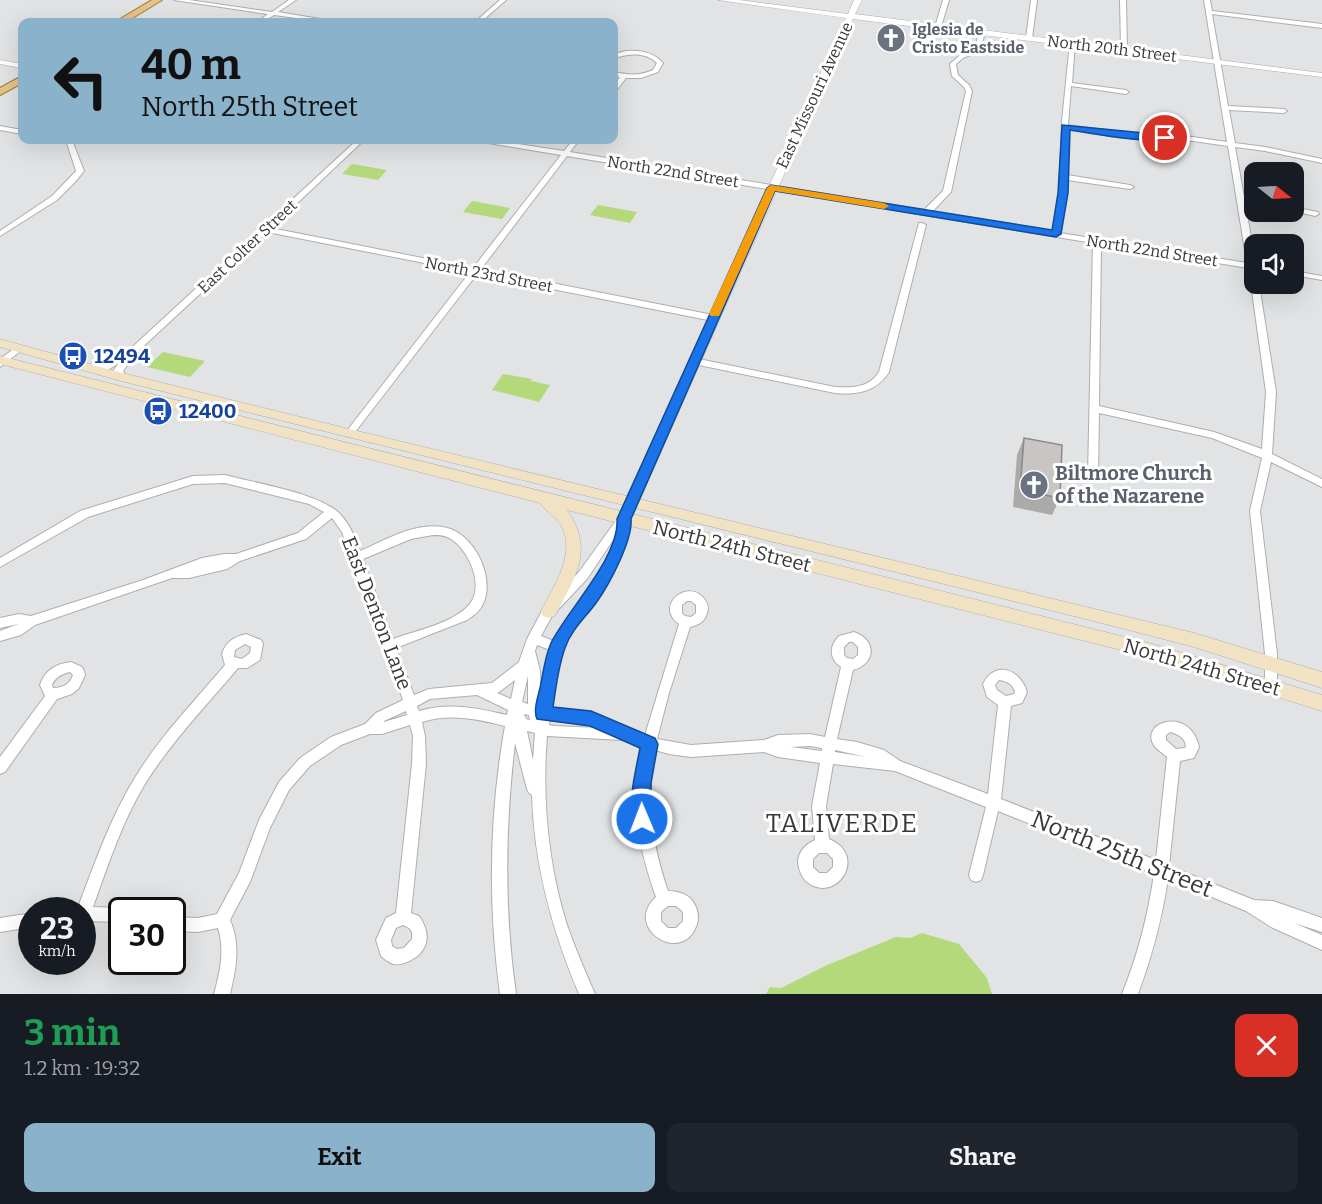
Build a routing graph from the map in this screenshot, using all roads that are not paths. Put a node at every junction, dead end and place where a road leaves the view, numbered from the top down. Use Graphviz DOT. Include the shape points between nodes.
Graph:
graph roads {
  1 [pos="158,0"];
  2 [pos="177,0"];
  3 [pos="293,0"];
  4 [pos="503,0"];
  5 [pos="512,0"];
  6 [pos="722,0"];
  7 [pos="858,0"];
  8 [pos="946,0"];
  9 [pos="1034,0"];
  10 [pos="1123,0"];
  11 [pos="1206,0"];
  12 [pos="1209,12"];
  13 [pos="273,14"];
  14 [pos="850,16"];
  15 [pos="127,18"];
  16 [pos="266,18"];
  17 [pos="304,18"];
  18 [pos="483,18"];
  19 [pos="493,18"];
  20 [pos="1322,26"];
  21 [pos="938,27"];
  22 [pos="982,32"];
  23 [pos="1029,38"];
  24 [pos="1072,43"];
  25 [pos="1124,50"];
  26 [pos="618,55"];
  27 [pos="0,58"];
  28 [pos="18,61"];
  29 [pos="1217,61"];
  30 [pos="0,62"];
  31 [pos="18,65"];
  32 [pos="618,75"];
  33 [pos="1322,75"];
  34 [pos="624,76"];
  35 [pos="18,81"];
  36 [pos="618,84"];
  37 [pos="1068,84"];
  38 [pos="0,92"];
  39 [pos="1126,92"];
  40 [pos="1225,108"];
  41 [pos="1284,111"];
  42 [pos="1065,127"];
  43 [pos="0,128"];
  44 [pos="18,131"];
  45 [pos="70,144"];
  46 [pos="357,144"];
  47 [pos="508,144"];
  48 [pos="573,144"];
  49 [pos="1231,144"];
  50 [pos="566,153"];
  51 [pos="1322,160"];
  52 [pos="1064,177"];
  53 [pos="1130,187"];
  54 [pos="771,188"];
  55 [pos="1241,200"];
  56 [pos="1244,200"];
  57 [pos="927,212"];
  58 [pos="1304,212"];
  59 [pos="1315,214"];
  60 [pos="922,225"];
  61 [pos="265,229"];
  62 [pos="0,234"];
  63 [pos="1056,234"];
  64 [pos="1247,234"];
  65 [pos="1096,241"];
  66 [pos="1244,266"];
  67 [pos="475,272"];
  68 [pos="1304,275"];
  69 [pos="1322,278"];
  70 [pos="1256,294"];
  71 [pos="713,318"];
  72 [pos="0,343"];
  73 [pos="19,348"];
  74 [pos="132,352"];
  75 [pos="1,360"];
  76 [pos="694,361"];
  77 [pos="95,370"];
  78 [pos="121,377"];
  79 [pos="1093,408"];
  80 [pos="350,434"];
  81 [pos="1267,456"];
  82 [pos="1093,475"];
  83 [pos="1322,483"];
  84 [pos="539,498"];
  85 [pos="633,502"];
  86 [pos="332,512"];
  87 [pos="624,519"];
  88 [pos="356,557"];
  89 [pos="0,563"];
  90 [pos="964,581"];
  91 [pos="961,603"];
  92 [pos="549,611"];
  93 [pos="31,621"];
  94 [pos="686,621"];
  95 [pos="0,623"];
  96 [pos="0,636"];
  97 [pos="389,646"];
  98 [pos="557,647"];
  99 [pos="529,652"];
  100 [pos="848,663"];
  101 [pos="1270,663"];
  102 [pos="234,664"];
  103 [pos="1322,680"];
  104 [pos="1271,686"];
  105 [pos="481,691"];
  106 [pos="53,694"];
  107 [pos="410,702"];
  108 [pos="1005,702"];
  109 [pos="1322,703"];
  110 [pos="515,706"];
  111 [pos="539,713"];
  112 [pos="415,718"];
  113 [pos="516,722"];
  114 [pos="370,728"];
  115 [pos="541,730"];
  116 [pos="622,734"];
  117 [pos="830,742"];
  118 [pos="649,744"];
  119 [pos="764,746"];
  120 [pos="1174,755"];
  121 [pos="827,756"];
  122 [pos="895,765"];
  123 [pos="0,768"];
  124 [pos="994,802"];
  125 [pos="539,807"];
  126 [pos="822,845"];
  127 [pos="1162,870"];
  128 [pos="976,875"];
  129 [pos="88,897"];
  130 [pos="664,900"];
  131 [pos="1251,906"];
  132 [pos="403,918"];
  133 [pos="222,920"];
  134 [pos="18,922"];
  135 [pos="0,925"];
  136 [pos="186,925"];
  137 [pos="1322,925"];
  138 [pos="1322,943"];
  139 [pos="222,994"];
  140 [pos="508,994"];
  141 [pos="586,994"];
  142 [pos="1131,994"];
  1 -- 15 [label="main road"];
  2 -- 13 [label="street"];
  3 -- 13 [label="street"];
  4 -- 18 [label="street"];
  5 -- 19 [label="street"];
  6 -- 14 [label="street, North 20th Street"];
  7 -- 14 [label="street, East Missouri Avenue"];
  8 -- 21 [label="street"];
  9 -- 23 [label="street"];
  10 -- 25 [label="street"];
  11 -- 12 [label="street"];
  12 -- 20 [label="street"];
  12 -- 29 [label="street"];
  13 -- 16 [label="street"];
  13 -- 17 [label="street"];
  14 -- 21 [label="street, North 20th Street"];
  14 -- 54 [label="street, East Missouri Avenue"];
  21 -- 22 [label="street, North 20th Street"];
  22 -- 23 [label="street, North 20th Street"];
  22 -- 57 [label="street" via="978,50 953,64 955,76 969,91 947,192"];
  23 -- 24 [label="street, North 20th Street"];
  24 -- 25 [label="street, North 20th Street"];
  24 -- 37 [label="street"];
  25 -- 29 [label="street, North 20th Street"];
  26 -- 34 [label="street" via="645,54 660,63 650,74"];
  27 -- 28 [label="street"];
  29 -- 33 [label="street, North 20th Street"];
  29 -- 40 [label="street"];
  30 -- 31 [label="street"];
  32 -- 34 [label="street"];
  34 -- 36 [label="street"];
  35 -- 38 [label="main road"];
  37 -- 39 [label="street"];
  37 -- 42 [label="street"];
  40 -- 41 [label="street"];
  40 -- 49 [label="street"];
  42 -- 49 [label="street"];
  42 -- 52 [label="street"];
  43 -- 44 [label="street"];
  45 -- 62 [label="street" via="80,171 74,180"];
  46 -- 61 [label="street, East Colter Street"];
  47 -- 50 [label="street, North 22nd Street"];
  48 -- 50 [label="street"];
  49 -- 51 [label="street"];
  49 -- 55 [label="street"];
  50 -- 54 [label="street, North 22nd Street"];
  50 -- 67 [label="street"];
  52 -- 53 [label="street"];
  52 -- 63 [label="street"];
  54 -- 57 [label="street, North 22nd Street"];
  54 -- 71 [label="street, East Missouri Avenue"];
  55 -- 56 [label="street"];
  55 -- 64 [label="street"];
  57 -- 63 [label="street, North 22nd Street"];
  58 -- 59 [label="street"];
  60 -- 76 [label="street" via="881,380 858,390 835,390"];
  61 -- 67 [label="street, North 23rd Street"];
  61 -- 74 [label="street, East Colter Street"];
  63 -- 65 [label="street, North 22nd Street"];
  65 -- 66 [label="street, North 22nd Street"];
  65 -- 79 [label="street"];
  67 -- 71 [label="street, North 23rd Street"];
  67 -- 80 [label="street"];
  68 -- 69 [label="street"];
  70 -- 81 [label="street" via="1271,392"];
  71 -- 76 [label="street, East Missouri Avenue"];
  72 -- 73 [label="main road, North 24th Street"];
  73 -- 75 [label="street"];
  73 -- 77 [label="main road, North 24th Street"];
  74 -- 77 [label="street, East Colter Street"];
  74 -- 78 [label="street, East Colter Street" via="118,371"];
  75 -- 84 [label="main road, North 24th Street"];
  76 -- 85 [label="street, East Missouri Avenue"];
  77 -- 78 [label="main road, North 24th Street"];
  78 -- 80 [label="main road, North 24th Street"];
  79 -- 81 [label="street" via="1198,430"];
  79 -- 82 [label="street"];
  80 -- 85 [label="main road, North 24th Street"];
  81 -- 83 [label="street"];
  81 -- 101 [label="street" via="1255,511"];
  84 -- 87 [label="main road, North 24th Street"];
  84 -- 92 [label="main road" via="564,517 575,545 570,573"];
  85 -- 87 [label="street, East Missouri Avenue"];
  85 -- 90 [label="main road, North 24th Street"];
  86 -- 88 [label="street, East Denton Lane" via="343,525"];
  86 -- 89 [label="street" via="311,501 205,478 84,514"];
  86 -- 93 [label="street" via="302,536 236,558 224,566 172,574"];
  87 -- 91 [label="main road, North 24th Street"];
  87 -- 92 [label="street" via="588,570"];
  87 -- 98 [label="street" via="625,530 599,585"];
  88 -- 97 [label="street, East Denton Lane"];
  88 -- 97 [label="street" via="418,534 447,531 464,542 481,578 483,593 471,612"];
  90 -- 91 [label="main road"];
  90 -- 101 [label="main road, North 24th Street" via="1194,639"];
  91 -- 104 [label="main road, North 24th Street" via="1162,653"];
  92 -- 99 [label="street"];
  93 -- 95 [label="street"];
  93 -- 96 [label="street"];
  94 -- 118 [label="street"];
  97 -- 107 [label="street, East Denton Lane"];
  98 -- 99 [label="street"];
  98 -- 111 [label="street"];
  99 -- 105 [label="street" via="495,688"];
  99 -- 110 [label="street"];
  99 -- 111 [label="street"];
  100 -- 117 [label="street"];
  101 -- 103 [label="main road, North 24th Street"];
  101 -- 104 [label="street"];
  102 -- 129 [label="street" via="173,733 140,780 106,848"];
  104 -- 109 [label="main road, North 24th Street"];
  105 -- 107 [label="street" via="429,694"];
  105 -- 110 [label="street"];
  106 -- 123 [label="street"];
  107 -- 112 [label="street, East Denton Lane"];
  107 -- 114 [label="street" via="380,717"];
  108 -- 124 [label="street"];
  110 -- 111 [label="street"];
  110 -- 113 [label="street"];
  111 -- 115 [label="street"];
  111 -- 116 [label="street" via="591,718"];
  112 -- 113 [label="street" via="471,712"];
  112 -- 114 [label="street"];
  112 -- 132 [label="street" via="419,757"];
  113 -- 115 [label="street"];
  113 -- 125 [label="street"];
  113 -- 140 [label="street" via="500,814 501,924"];
  114 -- 133 [label="street" via="320,751 284,786"];
  115 -- 116 [label="street"];
  115 -- 125 [label="street" via="537,767"];
  116 -- 118 [label="street"];
  117 -- 119 [label="street" via="778,741"];
  117 -- 121 [label="street"];
  117 -- 122 [label="street" via="884,756"];
  118 -- 119 [label="street" via="691,751"];
  118 -- 130 [label="street" via="642,783 644,834"];
  119 -- 121 [label="street"];
  120 -- 127 [label="street"];
  121 -- 122 [label="street"];
  121 -- 126 [label="street" via="819,806"];
  122 -- 124 [label="street, North 25th Street"];
  124 -- 127 [label="street, North 25th Street"];
  124 -- 128 [label="street"];
  125 -- 141 [label="street" via="542,857 554,910"];
  127 -- 131 [label="street, North 25th Street"];
  127 -- 142 [label="street" via="1145,960"];
  131 -- 137 [label="street, North 25th Street" via="1273,908"];
  131 -- 138 [label="street, North 25th Street"];
  133 -- 136 [label="street"];
  133 -- 139 [label="street" via="229,936 230,961"];
  134 -- 135 [label="street"];
}
